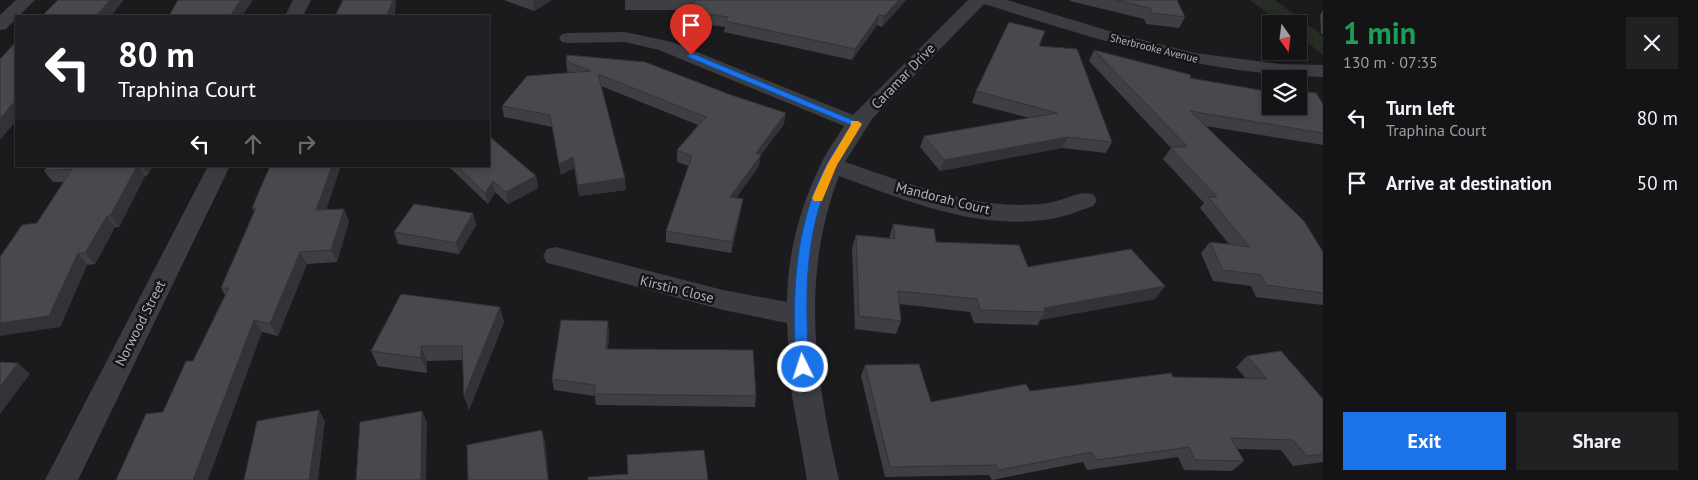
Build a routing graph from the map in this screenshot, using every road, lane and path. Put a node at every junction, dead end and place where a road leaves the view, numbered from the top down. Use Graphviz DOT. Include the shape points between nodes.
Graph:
graph roads {
  1 [pos="26,0"];
  2 [pos="302,0"];
  3 [pos="978,0"];
  4 [pos="989,0"];
  5 [pos="294,15"];
  6 [pos="0,26"];
  7 [pos="568,38"];
  8 [pos="1323,71"];
  9 [pos="857,124"];
  10 [pos="832,165"];
  11 [pos="217,167"];
  12 [pos="1085,200"];
  13 [pos="556,256"];
  14 [pos="800,314"];
  15 [pos="60,480"];
  16 [pos="823,480"];
  1 -- 6 [label="street"];
  2 -- 5 [label="street"];
  3 -- 9 [label="street, Caramar Drive"];
  4 -- 8 [label="street, Sherbrooke Avenue" via="1163,53 1256,69"];
  7 -- 9 [label="street" via="625,37 665,46"];
  9 -- 10 [label="street, Caramar Drive"];
  10 -- 12 [label="street, Mandorah Court" via="913,193 980,210 1047,212"];
  10 -- 14 [label="street, Caramar Drive" via="819,194 802,259"];
  11 -- 15 [label="street, Norwood Street"];
  13 -- 14 [label="street, Kirstin Close" via="724,300"];
  14 -- 16 [label="street, Caramar Drive" via="809,413"];
}
